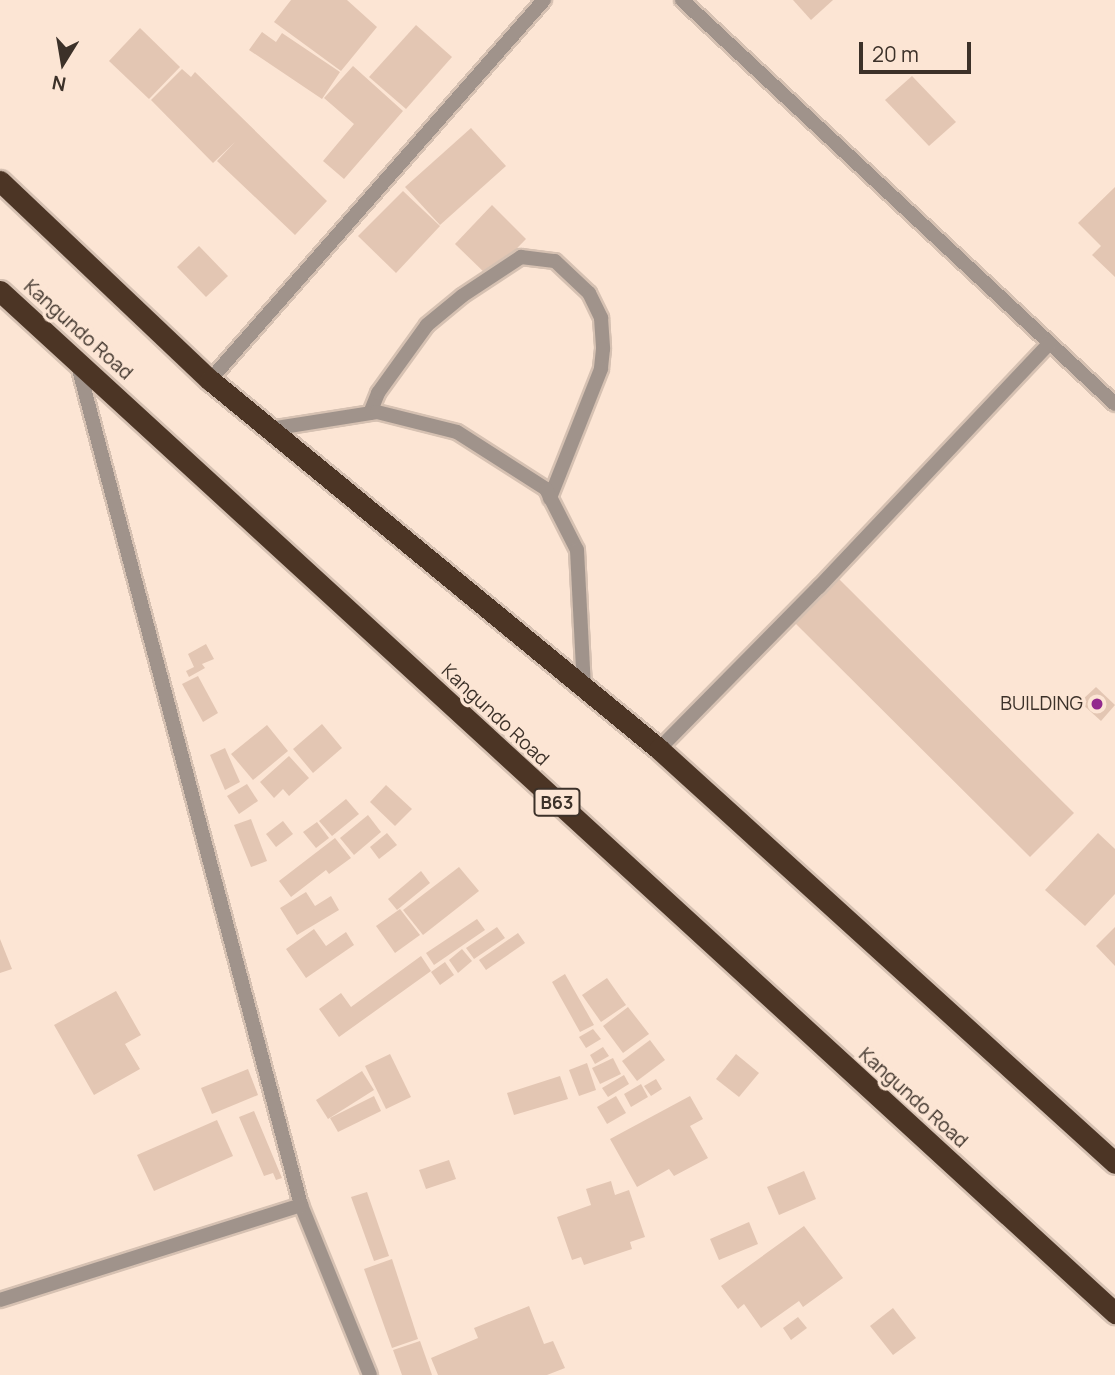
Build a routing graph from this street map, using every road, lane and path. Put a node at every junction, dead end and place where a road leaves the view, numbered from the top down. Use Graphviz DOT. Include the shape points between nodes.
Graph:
graph roads {
  1 [pos="544,0"];
  2 [pos="682,0"];
  3 [pos="0,181"];
  4 [pos="0,291"];
  5 [pos="1049,344"];
  6 [pos="76,358"];
  7 [pos="210,380"];
  8 [pos="1115,404"];
  9 [pos="369,413"];
  10 [pos="270,429"];
  11 [pos="550,498"];
  12 [pos="584,688"];
  13 [pos="659,749"];
  14 [pos="1115,1163"];
  15 [pos="301,1205"];
  16 [pos="0,1300"];
  17 [pos="1115,1312"];
  18 [pos="370,1375"];
  1 -- 7 [label="street"];
  2 -- 5 [label="street"];
  3 -- 7 [label="highway"];
  4 -- 6 [label="highway, Kangundo Road / B63"];
  5 -- 8 [label="street"];
  5 -- 13 [label="street"];
  6 -- 15 [label="street"];
  6 -- 17 [label="highway, Kangundo Road / B63"];
  7 -- 10 [label="highway"];
  9 -- 10 [label="street"];
  9 -- 11 [label="street" via="457,432 546,489"];
  9 -- 11 [label="street" via="427,325 462,296 521,257 555,261 589,293 601,318 603,349 601,369"];
  10 -- 12 [label="highway"];
  11 -- 12 [label="street" via="578,550"];
  12 -- 13 [label="highway"];
  13 -- 14 [label="highway"];
  15 -- 16 [label="street"];
  15 -- 18 [label="street"];
}
